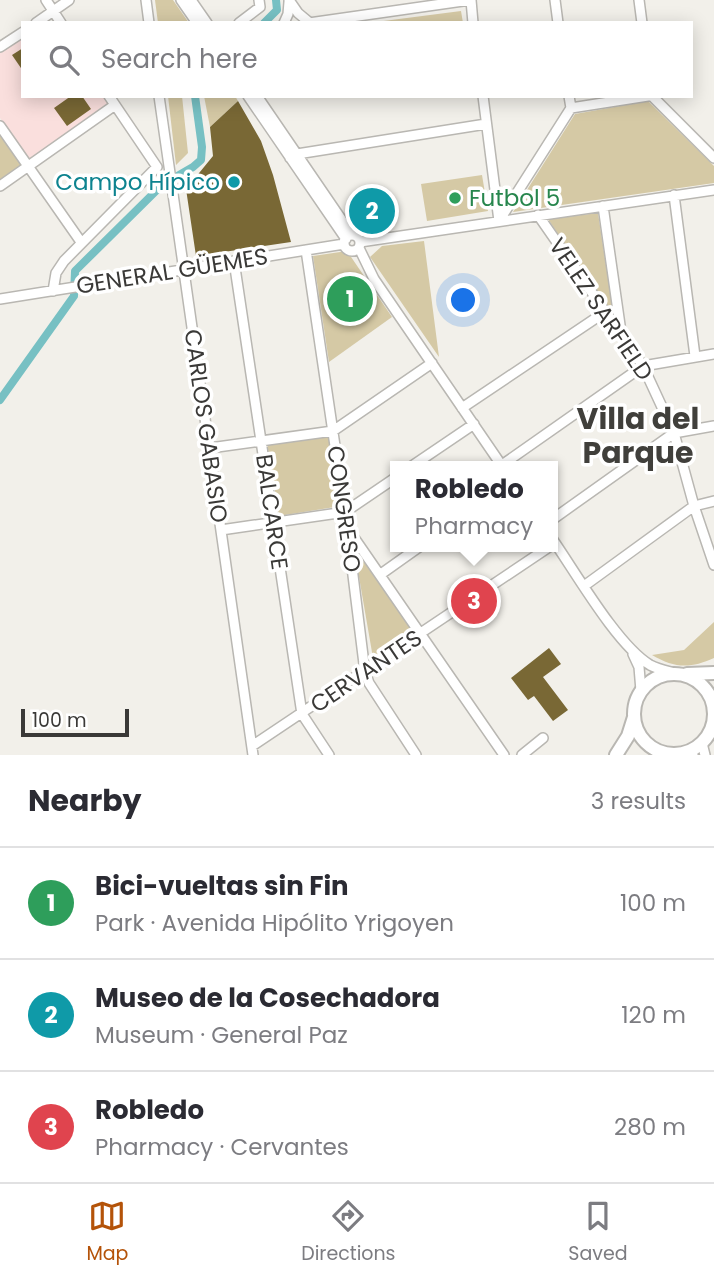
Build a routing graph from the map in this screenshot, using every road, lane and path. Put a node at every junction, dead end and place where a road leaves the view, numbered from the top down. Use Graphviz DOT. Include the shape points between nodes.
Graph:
graph roads {
  1 [pos="46,0"];
  2 [pos="69,0"];
  3 [pos="146,0"];
  4 [pos="181,0"];
  5 [pos="191,0"];
  6 [pos="259,0"];
  7 [pos="289,0"];
  8 [pos="470,0"];
  9 [pos="555,0"];
  10 [pos="639,0"];
  11 [pos="53,11"];
  12 [pos="39,21"];
  13 [pos="60,21"];
  14 [pos="149,21"];
  15 [pos="196,21"];
  16 [pos="206,21"];
  17 [pos="242,21"];
  18 [pos="285,21"];
  19 [pos="308,21"];
  20 [pos="324,21"];
  21 [pos="474,21"];
  22 [pos="558,21"];
  23 [pos="642,21"];
  24 [pos="21,33"];
  25 [pos="0,47"];
  26 [pos="159,98"];
  27 [pos="250,98"];
  28 [pos="258,98"];
  29 [pos="483,98"];
  30 [pos="569,98"];
  31 [pos="637,98"];
  32 [pos="652,98"];
  33 [pos="112,101"];
  34 [pos="570,108"];
  35 [pos="486,124"];
  36 [pos="0,125"];
  37 [pos="293,156"];
  38 [pos="714,158"];
  39 [pos="29,167"];
  40 [pos="157,167"];
  41 [pos="168,167"];
  42 [pos="0,186"];
  43 [pos="714,190"];
  44 [pos="674,195"];
  45 [pos="603,206"];
  46 [pos="538,215"];
  47 [pos="499,221"];
  48 [pos="81,242"];
  49 [pos="352,243"];
  50 [pos="306,250"];
  51 [pos="234,261"];
  52 [pos="184,270"];
  53 [pos="53,290"];
  54 [pos="0,299"];
  55 [pos="605,312"];
  56 [pos="621,334"];
  57 [pos="714,354"];
  58 [pos="695,356"];
  59 [pos="432,363"];
  60 [pos="643,366"];
  61 [pos="462,408"];
  62 [pos="474,424"];
  63 [pos="714,426"];
  64 [pos="333,431"];
  65 [pos="674,433"];
  66 [pos="262,441"];
  67 [pos="210,448"];
  68 [pos="419,461"];
  69 [pos="499,461"];
  70 [pos="509,461"];
  71 [pos="390,481"];
  72 [pos="714,501"];
  73 [pos="694,506"];
  74 [pos="345,512"];
  75 [pos="558,515"];
  76 [pos="274,523"];
  77 [pos="347,527"];
  78 [pos="221,530"];
  79 [pos="558,551"];
  80 [pos="412,552"];
  81 [pos="539,552"];
  82 [pos="714,565"];
  83 [pos="381,574"];
  84 [pos="584,586"];
  85 [pos="422,634"];
  86 [pos="629,646"];
  87 [pos="365,672"];
  88 [pos="679,673"];
  89 [pos="714,673"];
  90 [pos="641,691"];
  91 [pos="302,714"];
  92 [pos="634,716"];
  93 [pos="714,721"];
  94 [pos="543,738"];
  95 [pos="703,749"];
  96 [pos="253,751"];
  97 [pos="679,754"];
  98 [pos="329,755"];
  99 [pos="416,755"];
  100 [pos="504,755"];
  101 [pos="522,755"];
  102 [pos="616,755"];
  1 -- 11 [label="street"];
  2 -- 11 [label="street"];
  3 -- 14 [label="street"];
  4 -- 15 [label="street"];
  5 -- 16 [label="street"];
  6 -- 17 [label="street" via="258,10"];
  7 -- 18 [label="street"];
  7 -- 19 [label="street"];
  8 -- 20 [label="street"];
  8 -- 21 [label="street"];
  9 -- 22 [label="street"];
  10 -- 23 [label="street"];
  11 -- 12 [label="street"];
  11 -- 13 [label="street"];
  24 -- 25 [label="street"];
  26 -- 41 [label="street, CARLOS GABASIO"];
  27 -- 37 [label="street"];
  28 -- 37 [label="street"];
  29 -- 35 [label="street"];
  30 -- 34 [label="street"];
  31 -- 34 [label="street"];
  32 -- 38 [label="street"];
  33 -- 39 [label="street"];
  33 -- 40 [label="street"];
  34 -- 47 [label="street"];
  35 -- 37 [label="street"];
  35 -- 47 [label="street"];
  36 -- 39 [label="street"];
  37 -- 49 [label="street"];
  39 -- 42 [label="street"];
  39 -- 48 [label="street"];
  40 -- 41 [label="street"];
  40 -- 48 [label="street"];
  41 -- 52 [label="street, CARLOS GABASIO"];
  43 -- 44 [label="street, GENERAL GÜEMES"];
  44 -- 45 [label="street, GENERAL GÜEMES"];
  44 -- 58 [label="street"];
  45 -- 46 [label="street, GENERAL GÜEMES"];
  45 -- 56 [label="street"];
  46 -- 47 [label="street, GENERAL GÜEMES"];
  46 -- 55 [label="street, VELEZ SARFIELD"];
  47 -- 49 [label="street, GENERAL GÜEMES"];
  48 -- 53 [label="street" via="56,273"];
  49 -- 50 [label="street, GENERAL GÜEMES"];
  49 -- 59 [label="street" via="366,273"];
  50 -- 51 [label="street, GENERAL GÜEMES"];
  50 -- 64 [label="street, CONGRESO"];
  51 -- 52 [label="street, GENERAL GÜEMES"];
  51 -- 66 [label="street, BALCARCE"];
  52 -- 53 [label="street, GENERAL GÜEMES"];
  52 -- 67 [label="street, CARLOS GABASIO"];
  53 -- 54 [label="street, GENERAL GÜEMES"];
  55 -- 56 [label="street, VELEZ SARFIELD"];
  55 -- 61 [label="street"];
  56 -- 60 [label="street, VELEZ SARFIELD"];
  57 -- 58 [label="street"];
  58 -- 60 [label="street"];
  59 -- 61 [label="street"];
  59 -- 64 [label="street"];
  60 -- 65 [label="street, VELEZ SARFIELD"];
  60 -- 70 [label="street"];
  61 -- 62 [label="street"];
  62 -- 68 [label="street"];
  62 -- 69 [label="street"];
  63 -- 65 [label="street"];
  64 -- 66 [label="street"];
  64 -- 74 [label="street, CONGRESO"];
  65 -- 73 [label="street, VELEZ SARFIELD"];
  65 -- 75 [label="street"];
  66 -- 67 [label="street"];
  66 -- 76 [label="street, BALCARCE"];
  67 -- 78 [label="street, CARLOS GABASIO"];
  71 -- 74 [label="street"];
  72 -- 73 [label="street"];
  73 -- 82 [label="street, VELEZ SARFIELD"];
  73 -- 84 [label="street"];
  74 -- 76 [label="street"];
  74 -- 77 [label="street, CONGRESO"];
  76 -- 78 [label="street"];
  76 -- 91 [label="street, BALCARCE"];
  77 -- 83 [label="street"];
  77 -- 87 [label="street, CONGRESO"];
  78 -- 96 [label="street, CARLOS GABASIO"];
  79 -- 84 [label="street"];
  80 -- 83 [label="street"];
  81 -- 85 [label="street, CERVANTES"];
  83 -- 85 [label="street"];
  84 -- 86 [label="street"];
  85 -- 87 [label="street, CERVANTES"];
  85 -- 100 [label="street"];
  86 -- 88 [label="street" via="652,666"];
  86 -- 90 [label="street" via="639,667"];
  87 -- 91 [label="street, CERVANTES"];
  87 -- 99 [label="street, CONGRESO"];
  88 -- 89 [label="highway"];
  88 -- 90 [label="highway" via="662,675"];
  88 -- 93 [label="highway" via="703,686 714,709"];
  90 -- 92 [label="highway"];
  91 -- 96 [label="street, CERVANTES"];
  91 -- 98 [label="street, BALCARCE"];
  92 -- 97 [label="highway" via="643,739 660,752"];
  92 -- 102 [label="highway"];
  93 -- 95 [label="highway"];
  94 -- 101 [label="street"];
  95 -- 97 [label="highway"];
}
